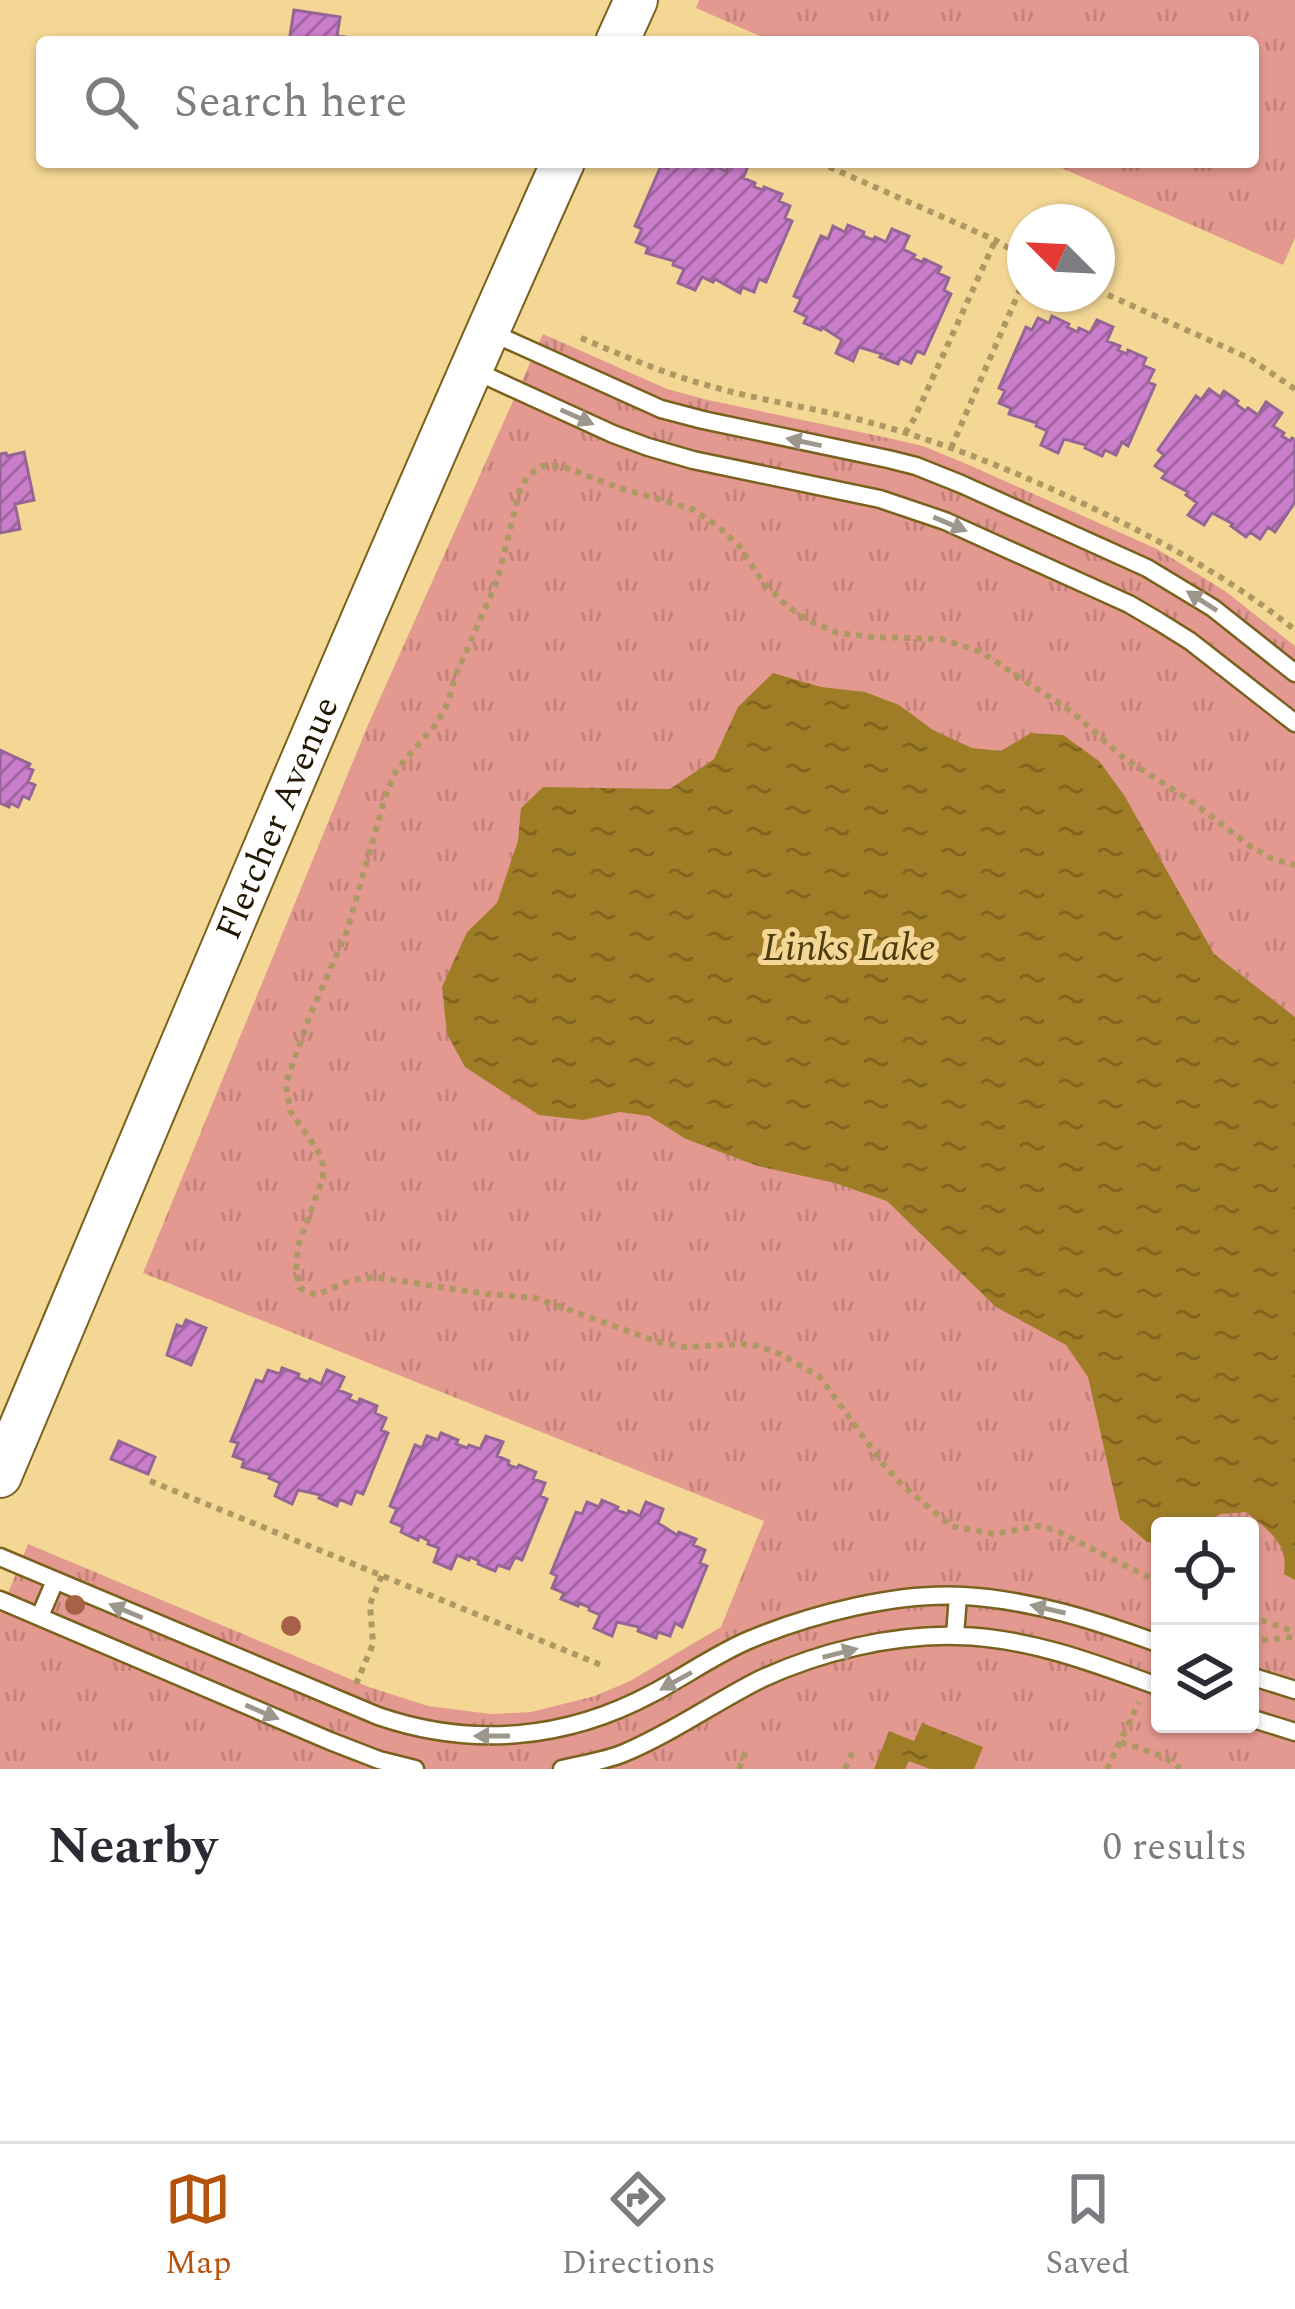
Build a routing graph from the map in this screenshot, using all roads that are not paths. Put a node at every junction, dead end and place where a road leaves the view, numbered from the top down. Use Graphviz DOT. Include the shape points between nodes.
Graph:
graph roads {
  1 [pos="636,0"];
  2 [pos="620,36"];
  3 [pos="560,168"];
  4 [pos="479,350"];
  5 [pos="1295,673"];
  6 [pos="1295,723"];
  7 [pos="0,1476"];
  8 [pos="0,1557"];
  9 [pos="56,1581"];
  10 [pos="958,1596"];
  11 [pos="0,1600"];
  12 [pos="40,1616"];
  13 [pos="955,1636"];
  14 [pos="1151,1641"];
  15 [pos="1259,1679"];
  16 [pos="1151,1684"];
  17 [pos="1295,1690"];
  18 [pos="1259,1721"];
  19 [pos="1295,1732"];
  20 [pos="415,1769"];
  21 [pos="562,1769"];
  1 -- 2 [label="street"];
  3 -- 4 [label="street, Fletcher Avenue"];
  5 -- 4 [label="lane, one-way" via="1147,568 961,484 902,463 661,409"];
  4 -- 6 [label="lane, one-way" via="648,447 904,505 1129,604"];
  4 -- 7 [label="street, Fletcher Avenue"];
  8 -- 9 [label="lane"];
  10 -- 9 [label="lane, one-way" via="808,1619 746,1641 607,1716 494,1736 392,1721"];
  9 -- 12 [label="lane"];
  10 -- 13 [label="lane"];
  14 -- 10 [label="lane, one-way" via="1052,1610"];
  11 -- 12 [label="lane"];
  12 -- 20 [label="lane, one-way" via="330,1742"];
  13 -- 16 [label="lane" via="1042,1649"];
  21 -- 13 [label="lane, one-way" via="620,1755 791,1667 898,1640"];
  15 -- 17 [label="lane"];
  18 -- 19 [label="lane"];
}
